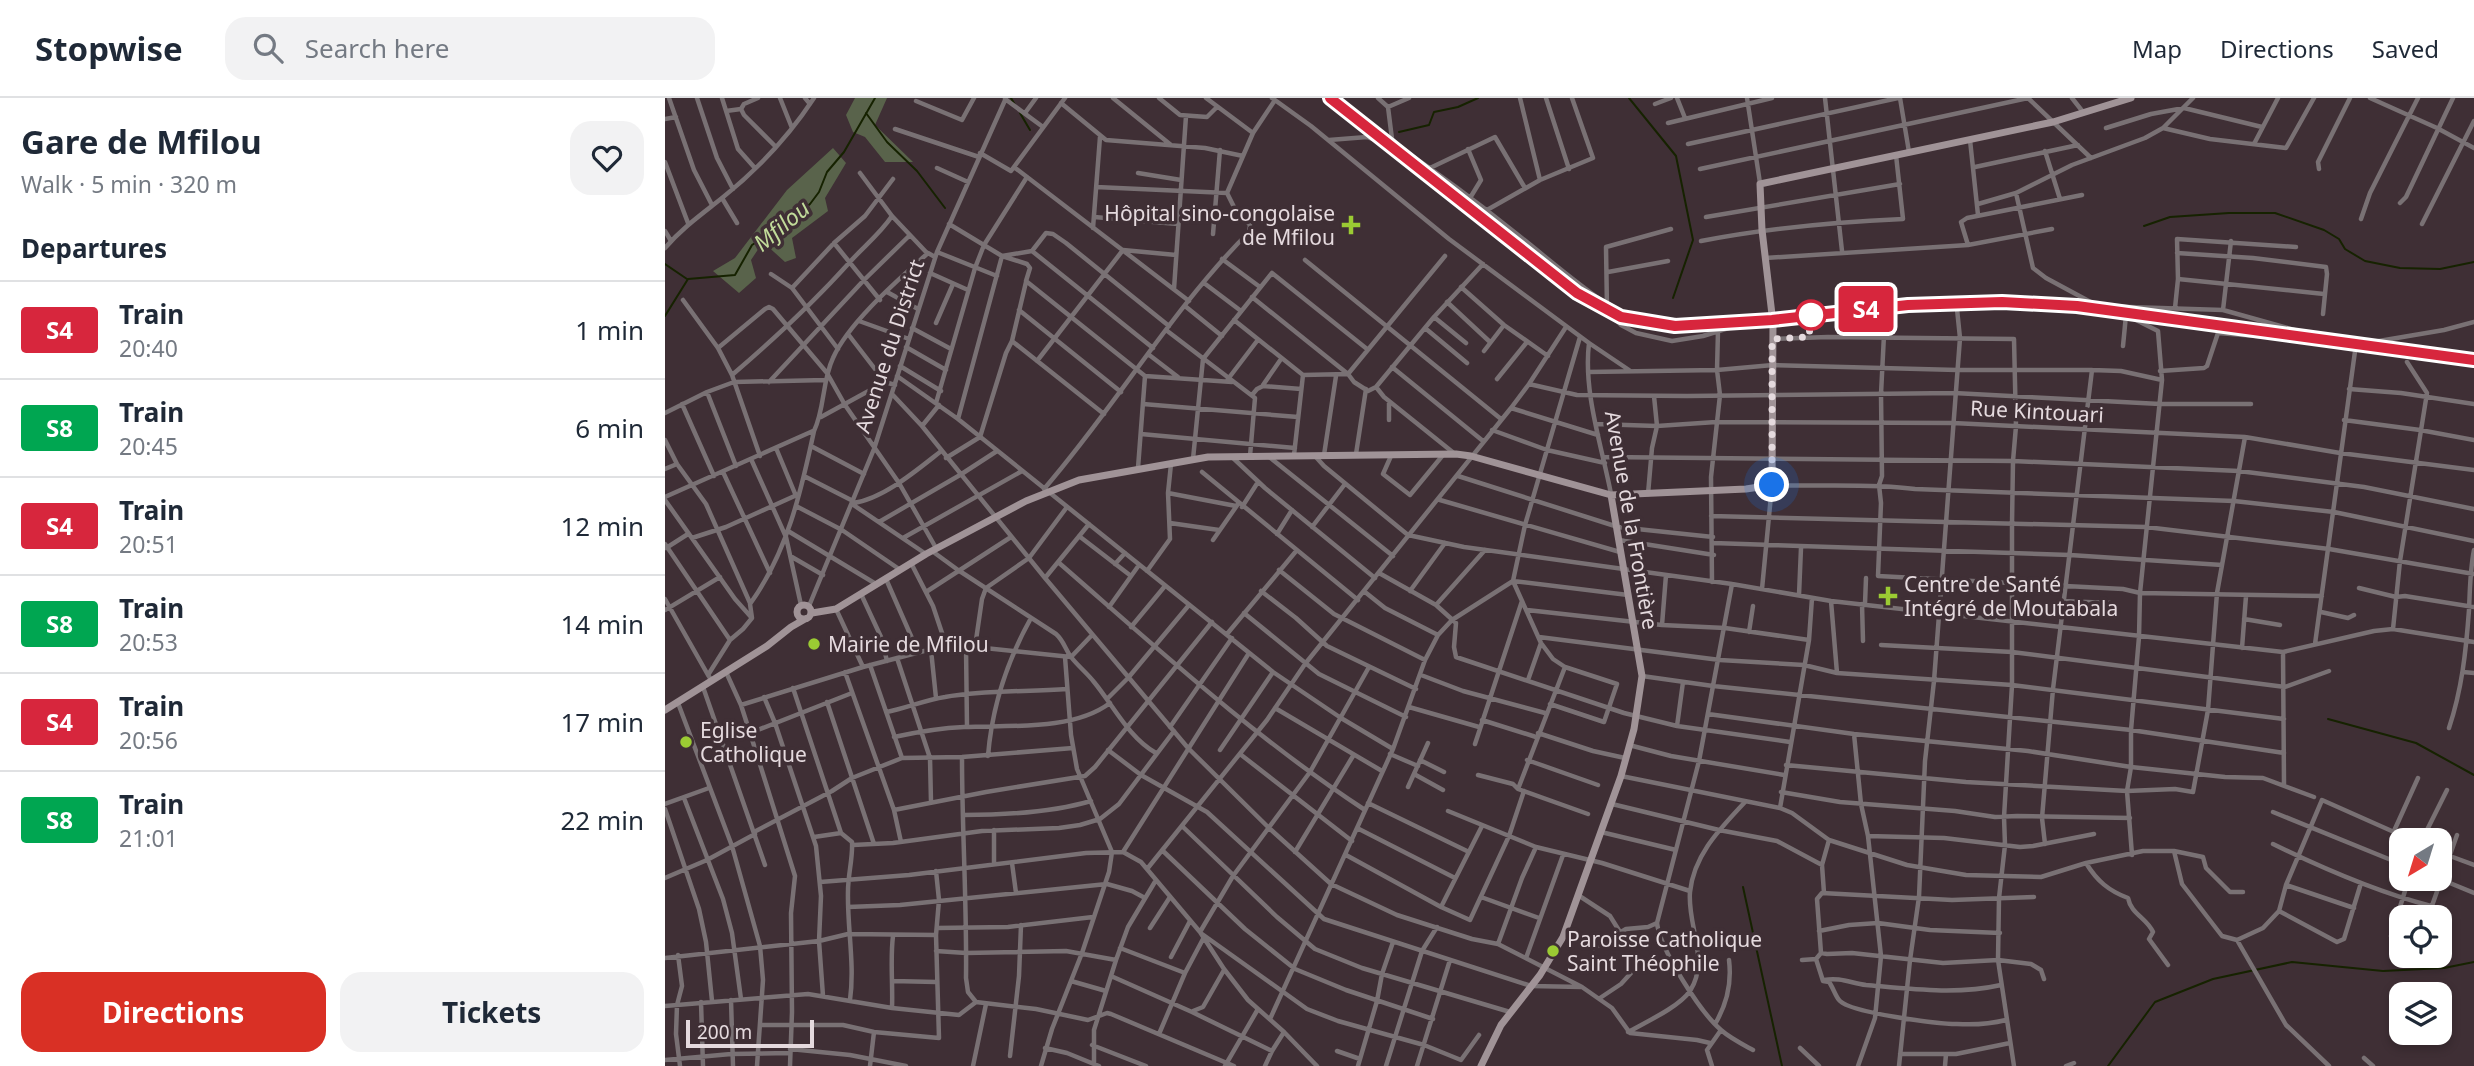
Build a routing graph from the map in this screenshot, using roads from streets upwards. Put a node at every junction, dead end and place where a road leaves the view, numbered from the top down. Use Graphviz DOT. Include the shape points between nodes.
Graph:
graph roads {
  1 [pos="669,98"];
  2 [pos="697,98"];
  3 [pos="722,98"];
  4 [pos="758,98"];
  5 [pos="780,98"];
  6 [pos="804,98"];
  7 [pos="814,98"];
  8 [pos="974,98"];
  9 [pos="1005,98"];
  10 [pos="1036,98"];
  11 [pos="1065,98"];
  12 [pos="1113,98"];
  13 [pos="1159,98"];
  14 [pos="1206,98"];
  15 [pos="1378,98"];
  16 [pos="1409,98"];
  17 [pos="1520,98"];
  18 [pos="1546,98"];
  19 [pos="1572,98"];
  20 [pos="1671,98"];
  21 [pos="1677,98"];
  22 [pos="1772,98"];
  23 [pos="1825,98"];
  24 [pos="1899,98"];
  25 [pos="2028,98"];
  26 [pos="2072,98"];
  27 [pos="2130,98"];
  28 [pos="2193,98"];
  29 [pos="2279,98"];
  30 [pos="2314,98"];
  31 [pos="2350,98"];
  32 [pos="2370,98"];
  33 [pos="2418,98"];
  34 [pos="2453,98"];
  35 [pos="1274,99"];
  36 [pos="2117,100"];
  37 [pos="916,101"];
  38 [pos="1747,101"];
  39 [pos="2382,101"];
  40 [pos="1061,103"];
  41 [pos="810,104"];
  42 [pos="1655,104"];
  43 [pos="1217,107"];
  44 [pos="1388,107"];
  45 [pos="2184,108"];
  46 [pos="741,109"];
  47 [pos="726,111"];
  48 [pos="2084,112"];
  49 [pos="1025,113"];
  50 [pos="1826,113"];
  51 [pos="1186,116"];
  52 [pos="2408,116"];
  53 [pos="676,117"];
  54 [pos="1685,118"];
  55 [pos="665,119"];
  56 [pos="2474,121"];
  57 [pos="2053,122"];
  58 [pos="1668,123"];
  59 [pos="1905,125"];
  60 [pos="1043,127"];
  61 [pos="2262,127"];
  62 [pos="792,128"];
  63 [pos="1752,128"];
  64 [pos="2106,128"];
  65 [pos="2162,128"];
  66 [pos="2437,128"];
  67 [pos="895,129"];
  68 [pos="1253,133"];
  69 [pos="1100,137"];
  70 [pos="1970,140"];
  71 [pos="1329,141"];
  72 [pos="1830,141"];
  73 [pos="1394,142"];
  74 [pos="2462,142"];
  75 [pos="1688,144"];
  76 [pos="2254,144"];
  77 [pos="2078,145"];
  78 [pos="1172,146"];
  79 [pos="1184,146"];
  80 [pos="776,147"];
  81 [pos="2474,148"];
  82 [pos="1468,149"];
  83 [pos="1220,150"];
  84 [pos="2045,150"];
  85 [pos="1909,153"];
  86 [pos="979,155"];
  87 [pos="1896,155"];
  88 [pos="1243,156"];
  89 [pos="1756,156"];
  90 [pos="2091,158"];
  91 [pos="665,162"];
  92 [pos="754,167"];
  93 [pos="1014,167"];
  94 [pos="1975,167"];
  95 [pos="937,168"];
  96 [pos="1430,168"];
  97 [pos="1569,169"];
  98 [pos="1700,169"];
  99 [pos="1833,169"];
  100 [pos="2319,169"];
  101 [pos="860,173"];
  102 [pos="1138,173"];
  103 [pos="2052,175"];
  104 [pos="1027,177"];
  105 [pos="1519,178"];
  106 [pos="893,179"];
  107 [pos="1181,180"];
  108 [pos="1540,180"];
  109 [pos="968,182"];
  110 [pos="1760,184"];
  111 [pos="1901,184"];
  112 [pos="1096,187"];
  113 [pos="1524,188"];
  114 [pos="733,189"];
  115 [pos="1181,192"];
  116 [pos="1215,192"];
  117 [pos="1227,193"];
  118 [pos="2016,193"];
  119 [pos="1513,194"];
  120 [pos="1835,195"];
  121 [pos="2082,195"];
  122 [pos="879,196"];
  123 [pos="722,198"];
  124 [pos="1470,198"];
  125 [pos="2060,199"];
  126 [pos="2400,203"];
  127 [pos="1978,204"];
  128 [pos="712,205"];
  129 [pos="2021,207"];
  130 [pos="1761,208"];
  131 [pos="1487,210"];
  132 [pos="1710,215"];
  133 [pos="1978,215"];
  134 [pos="893,216"];
  135 [pos="1094,217"];
  136 [pos="2361,219"];
  137 [pos="1838,222"];
  138 [pos="737,223"];
  139 [pos="688,224"];
  140 [pos="949,224"];
  141 [pos="1178,224"];
  142 [pos="2422,224"];
  143 [pos="1093,229"];
  144 [pos="1671,229"];
  145 [pos="2052,229"];
  146 [pos="1762,230"];
  147 [pos="665,231"];
  148 [pos="1213,234"];
  149 [pos="2027,234"];
  150 [pos="910,235"];
  151 [pos="671,241"];
  152 [pos="1701,241"];
  153 [pos="2231,241"];
  154 [pos="834,243"];
  155 [pos="984,245"];
  156 [pos="1968,245"];
  157 [pos="2296,247"];
  158 [pos="665,248"];
  159 [pos="1123,250"];
  160 [pos="1032,251"];
  161 [pos="1842,251"];
  162 [pos="928,253"];
  163 [pos="2177,253"];
  164 [pos="936,255"];
  165 [pos="1176,255"];
  166 [pos="1002,256"];
  167 [pos="1445,256"];
  168 [pos="1765,258"];
  169 [pos="2230,258"];
  170 [pos="1222,259"];
  171 [pos="1305,260"];
  172 [pos="1668,261"];
  173 [pos="849,262"];
  174 [pos="1483,264"];
  175 [pos="975,268"];
  176 [pos="1608,272"];
  177 [pos="930,274"];
  178 [pos="1104,274"];
  179 [pos="771,275"];
  180 [pos="997,276"];
  181 [pos="2178,279"];
  182 [pos="864,280"];
  183 [pos="1026,281"];
  184 [pos="1204,283"];
  185 [pos="953,284"];
  186 [pos="2225,284"];
  187 [pos="1260,287"];
  188 [pos="1460,287"];
  189 [pos="792,288"];
  190 [pos="1174,289"];
  191 [pos="968,290"];
  192 [pos="887,292"];
  193 [pos="2324,294"];
  194 [pos="1088,295"];
  195 [pos="1252,297"];
  196 [pos="683,300"];
  197 [pos="880,300"];
  198 [pos="1447,302"];
  199 [pos="1187,303"];
  200 [pos="1608,305"];
  201 [pos="807,306"];
  202 [pos="2175,308"];
  203 [pos="918,309"];
  204 [pos="1957,309"];
  205 [pos="1020,310"];
  206 [pos="2223,310"];
  207 [pos="1241,311"];
  208 [pos="2323,314"];
  209 [pos="1885,315"];
  210 [pos="1071,317"];
  211 [pos="1434,317"];
  212 [pos="1234,320"];
  213 [pos="859,321"];
  214 [pos="2474,322"];
  215 [pos="936,323"];
  216 [pos="1773,323"];
  217 [pos="787,324"];
  218 [pos="1504,325"];
  219 [pos="822,326"];
  220 [pos="1388,326"];
  221 [pos="1566,327"];
  222 [pos="912,328"];
  223 [pos="1168,328"];
  224 [pos="1425,328"];
  225 [pos="1718,331"];
  226 [pos="848,334"];
  227 [pos="1222,336"];
  228 [pos="1580,337"];
  229 [pos="1885,338"];
  230 [pos="1959,338"];
  231 [pos="909,339"];
  232 [pos="1055,339"];
  233 [pos="1772,339"];
  234 [pos="1012,341"];
  235 [pos="1257,341"];
  236 [pos="1490,342"];
  237 [pos="1527,342"];
  238 [pos="1466,343"];
  239 [pos="1588,343"];
  240 [pos="804,345"];
  241 [pos="1409,346"];
  242 [pos="2123,346"];
  243 [pos="906,347"];
  244 [pos="718,348"];
  245 [pos="1153,348"];
  246 [pos="838,349"];
  247 [pos="951,349"];
  248 [pos="1367,349"];
  249 [pos="1484,351"];
  250 [pos="1148,354"];
  251 [pos="1548,356"];
  252 [pos="1203,359"];
  253 [pos="1281,359"];
  254 [pos="1037,361"];
  255 [pos="2407,362"];
  256 [pos="1467,363"];
  257 [pos="1773,365"];
  258 [pos="900,366"];
  259 [pos="1392,367"];
  260 [pos="1883,369"];
  261 [pos="2015,369"];
  262 [pos="946,370"];
  263 [pos="1137,370"];
  264 [pos="1717,370"];
  265 [pos="1957,370"];
  266 [pos="2092,370"];
  267 [pos="1630,371"];
  268 [pos="2160,371"];
  269 [pos="1588,372"];
  270 [pos="1348,374"];
  271 [pos="732,375"];
  272 [pos="1303,375"];
  273 [pos="826,376"];
  274 [pos="897,376"];
  275 [pos="1145,376"];
  276 [pos="1336,376"];
  277 [pos="1179,378"];
  278 [pos="1497,379"];
  279 [pos="1200,380"];
  280 [pos="1230,380"];
  281 [pos="2162,380"];
  282 [pos="734,382"];
  283 [pos="769,382"];
  284 [pos="885,382"];
  285 [pos="1529,384"];
  286 [pos="895,385"];
  287 [pos="1262,386"];
  288 [pos="1376,387"];
  289 [pos="1301,388"];
  290 [pos="2349,389"];
  291 [pos="1366,390"];
  292 [pos="707,391"];
  293 [pos="941,391"];
  294 [pos="1121,392"];
  295 [pos="1562,393"];
  296 [pos="1954,393"];
  297 [pos="892,394"];
  298 [pos="1592,394"];
  299 [pos="1773,394"];
  300 [pos="1881,394"];
  301 [pos="1252,395"];
  302 [pos="1720,395"];
  303 [pos="2015,395"];
  304 [pos="1654,396"];
  305 [pos="2426,397"];
  306 [pos="2088,400"];
  307 [pos="1389,401"];
  308 [pos="682,404"];
  309 [pos="938,404"];
  310 [pos="1143,404"];
  311 [pos="2160,404"];
  312 [pos="2251,404"];
  313 [pos="2474,404"];
  314 [pos="845,405"];
  315 [pos="1511,408"];
  316 [pos="1197,409"];
  317 [pos="665,412"];
  318 [pos="1104,414"];
  319 [pos="1255,414"];
  320 [pos="1298,417"];
  321 [pos="820,418"];
  322 [pos="958,419"];
  323 [pos="1501,419"];
  324 [pos="1389,420"];
  325 [pos="2344,420"];
  326 [pos="1555,422"];
  327 [pos="1716,422"];
  328 [pos="1881,422"];
  329 [pos="1953,423"];
  330 [pos="1596,424"];
  331 [pos="1773,424"];
  332 [pos="922,426"];
  333 [pos="1657,426"];
  334 [pos="2016,426"];
  335 [pos="2085,429"];
  336 [pos="2420,429"];
  337 [pos="1492,430"];
  338 [pos="814,431"];
  339 [pos="2157,433"];
  340 [pos="1141,434"];
  341 [pos="1598,435"];
  342 [pos="980,437"];
  343 [pos="2245,437"];
  344 [pos="1193,439"];
  345 [pos="665,440"];
  346 [pos="2474,440"];
  347 [pos="1483,441"];
  348 [pos="811,446"];
  349 [pos="1251,446"];
  350 [pos="776,448"];
  351 [pos="874,449"];
  352 [pos="1547,450"];
  353 [pos="997,451"];
  354 [pos="940,452"];
  355 [pos="1294,452"];
  356 [pos="2340,453"];
  357 [pos="1391,454"];
  358 [pos="1443,454"];
  359 [pos="1455,454"];
  360 [pos="1315,455"];
  361 [pos="1324,455"];
  362 [pos="1356,455"];
  363 [pos="760,456"];
  364 [pos="1231,456"];
  365 [pos="1250,456"];
  366 [pos="1268,456"];
  367 [pos="1471,456"];
  368 [pos="1713,457"];
  369 [pos="946,458"];
  370 [pos="1193,458"];
  371 [pos="1651,458"];
  372 [pos="751,459"];
  373 [pos="1605,460"];
  374 [pos="1772,460"];
  375 [pos="1880,460"];
  376 [pos="1949,460"];
  377 [pos="2013,461"];
  378 [pos="1171,462"];
  379 [pos="2416,463"];
  380 [pos="677,464"];
  381 [pos="2079,464"];
  382 [pos="736,466"];
  383 [pos="2152,467"];
  384 [pos="1138,468"];
  385 [pos="665,469"];
  386 [pos="2474,470"];
  387 [pos="1023,471"];
  388 [pos="2239,471"];
  389 [pos="723,472"];
  390 [pos="1202,472"];
  391 [pos="865,474"];
  392 [pos="960,475"];
  393 [pos="1539,475"];
  394 [pos="714,476"];
  395 [pos="804,476"];
  396 [pos="1458,476"];
  397 [pos="899,482"];
  398 [pos="1258,482"];
  399 [pos="2337,483"];
  400 [pos="1345,484"];
  401 [pos="694,485"];
  402 [pos="1772,485"];
  403 [pos="1879,485"];
  404 [pos="1046,490"];
  405 [pos="1947,490"];
  406 [pos="1711,491"];
  407 [pos="2012,491"];
  408 [pos="1168,493"];
  409 [pos="798,495"];
  410 [pos="1611,495"];
  411 [pos="1648,495"];
  412 [pos="2076,495"];
  413 [pos="978,496"];
  414 [pos="2409,497"];
  415 [pos="2149,498"];
  416 [pos="665,499"];
  417 [pos="1440,500"];
  418 [pos="1532,500"];
  419 [pos="2234,501"];
  420 [pos="853,503"];
  421 [pos="909,504"];
  422 [pos="770,505"];
  423 [pos="1329,505"];
  424 [pos="796,506"];
  425 [pos="1239,506"];
  426 [pos="1067,507"];
  427 [pos="2474,509"];
  428 [pos="1292,510"];
  429 [pos="2334,512"];
  430 [pos="1711,516"];
  431 [pos="1768,516"];
  432 [pos="995,517"];
  433 [pos="744,518"];
  434 [pos="1879,521"];
  435 [pos="879,522"];
  436 [pos="1945,522"];
  437 [pos="1170,523"];
  438 [pos="1089,524"];
  439 [pos="2012,524"];
  440 [pos="2073,524"];
  441 [pos="1525,525"];
  442 [pos="923,527"];
  443 [pos="1312,527"];
  444 [pos="1618,527"];
  445 [pos="2146,527"];
  446 [pos="717,528"];
  447 [pos="2405,528"];
  448 [pos="842,530"];
  449 [pos="1219,530"];
  450 [pos="788,531"];
  451 [pos="1276,534"];
  452 [pos="1408,535"];
  453 [pos="690,536"];
  454 [pos="1079,536"];
  455 [pos="2227,536"];
  456 [pos="786,537"];
  457 [pos="1011,537"];
  458 [pos="903,538"];
  459 [pos="1213,540"];
  460 [pos="1619,540"];
  461 [pos="1713,540"];
  462 [pos="2474,541"];
  463 [pos="1445,544"];
  464 [pos="1767,546"];
  465 [pos="666,547"];
  466 [pos="1801,548"];
  467 [pos="1486,549"];
  468 [pos="1880,549"];
  469 [pos="2329,549"];
  470 [pos="1297,550"];
  471 [pos="1943,550"];
  472 [pos="2474,550"];
  473 [pos="931,551"];
  474 [pos="1620,552"];
  475 [pos="1125,553"];
  476 [pos="1518,553"];
  477 [pos="2013,554"];
  478 [pos="1714,555"];
  479 [pos="2070,555"];
  480 [pos="831,556"];
  481 [pos="1393,556"];
  482 [pos="792,557"];
  483 [pos="1029,558"];
  484 [pos="2143,561"];
  485 [pos="2400,561"];
  486 [pos="911,562"];
  487 [pos="1058,562"];
  488 [pos="1115,564"];
  489 [pos="1139,565"];
  490 [pos="2222,565"];
  491 [pos="1624,568"];
  492 [pos="899,569"];
  493 [pos="958,570"];
  494 [pos="1279,570"];
  495 [pos="1147,571"];
  496 [pos="1379,573"];
  497 [pos="770,574"];
  498 [pos="2472,574"];
  499 [pos="823,575"];
  500 [pos="1666,575"];
  501 [pos="1131,576"];
  502 [pos="720,577"];
  503 [pos="885,578"];
  504 [pos="1045,578"];
  505 [pos="1375,578"];
  506 [pos="1866,578"];
  507 [pos="1513,580"];
  508 [pos="1942,580"];
  509 [pos="1712,582"];
  510 [pos="2012,583"];
  511 [pos="876,584"];
  512 [pos="1733,584"];
  513 [pos="1165,586"];
  514 [pos="2065,586"];
  515 [pos="986,588"];
  516 [pos="2359,588"];
  517 [pos="1762,589"];
  518 [pos="696,591"];
  519 [pos="1261,591"];
  520 [pos="926,592"];
  521 [pos="1366,592"];
  522 [pos="1410,592"];
  523 [pos="2140,593"];
  524 [pos="2217,593"];
  525 [pos="861,594"];
  526 [pos="1799,595"];
  527 [pos="1629,596"];
  528 [pos="2246,596"];
  529 [pos="2322,596"];
  530 [pos="2396,597"];
  531 [pos="665,598"];
  532 [pos="1812,598"];
  533 [pos="1358,600"];
  534 [pos="1522,600"];
  535 [pos="1831,601"];
  536 [pos="2063,601"];
  537 [pos="2110,603"];
  538 [pos="750,604"];
  539 [pos="1863,604"];
  540 [pos="1189,605"];
  541 [pos="1436,605"];
  542 [pos="1753,606"];
  543 [pos="1109,607"];
  544 [pos="2472,607"];
  545 [pos="667,608"];
  546 [pos="836,609"];
  547 [pos="1526,610"];
  548 [pos="805,611"];
  549 [pos="2321,612"];
  550 [pos="1244,613"];
  551 [pos="1939,614"];
  552 [pos="2354,615"];
  553 [pos="751,618"];
  554 [pos="1032,618"];
  555 [pos="1343,618"];
  556 [pos="2244,619"];
  557 [pos="1452,620"];
  558 [pos="1634,621"];
  559 [pos="1212,622"];
  560 [pos="2011,622"];
  561 [pos="1662,625"];
  562 [pos="2280,625"];
  563 [pos="1131,627"];
  564 [pos="1725,628"];
  565 [pos="2060,628"];
  566 [pos="2393,629"];
  567 [pos="1749,632"];
  568 [pos="1227,634"];
  569 [pos="1092,635"];
  570 [pos="1438,635"];
  571 [pos="2139,637"];
  572 [pos="1232,638"];
  573 [pos="1809,639"];
  574 [pos="730,640"];
  575 [pos="1540,640"];
  576 [pos="1863,641"];
  577 [pos="2466,641"];
  578 [pos="2474,642"];
  579 [pos="1324,643"];
  580 [pos="2315,644"];
  581 [pos="1881,645"];
  582 [pos="2211,645"];
  583 [pos="966,647"];
  584 [pos="975,647"];
  585 [pos="1155,647"];
  586 [pos="947,648"];
  587 [pos="1935,648"];
  588 [pos="2242,648"];
  589 [pos="1638,649"];
  590 [pos="931,650"];
  591 [pos="1013,650"];
  592 [pos="918,652"];
  593 [pos="2012,652"];
  594 [pos="2283,652"];
  595 [pos="1249,653"];
  596 [pos="1068,657"];
  597 [pos="2057,657"];
  598 [pos="897,658"];
  599 [pos="1425,660"];
  600 [pos="1720,660"];
  601 [pos="887,661"];
  602 [pos="1305,664"];
  603 [pos="870,665"];
  604 [pos="1804,665"];
  605 [pos="1177,666"];
  606 [pos="863,667"];
  607 [pos="1369,667"];
  608 [pos="1565,667"];
  609 [pos="2136,668"];
  610 [pos="726,671"];
  611 [pos="1498,671"];
  612 [pos="2329,671"];
  613 [pos="845,672"];
  614 [pos="1273,672"];
  615 [pos="2463,672"];
  616 [pos="1837,673"];
  617 [pos="2474,673"];
  618 [pos="1421,675"];
  619 [pos="1642,676"];
  620 [pos="710,678"];
  621 [pos="1128,678"];
  622 [pos="2211,679"];
  623 [pos="1528,680"];
  624 [pos="1934,681"];
  625 [pos="1683,682"];
  626 [pos="1199,684"];
  627 [pos="1291,685"];
  628 [pos="2012,685"];
  629 [pos="703,686"];
  630 [pos="1713,686"];
  631 [pos="2285,687"];
  632 [pos="793,688"];
  633 [pos="1067,689"];
  634 [pos="1416,689"];
  635 [pos="1556,689"];
  636 [pos="2053,690"];
  637 [pos="999,692"];
  638 [pos="1356,692"];
  639 [pos="852,693"];
  640 [pos="966,695"];
  641 [pos="1800,695"];
  642 [pos="764,697"];
  643 [pos="936,698"];
  644 [pos="1490,698"];
  645 [pos="1219,699"];
  646 [pos="2134,699"];
  647 [pos="1109,701"];
  648 [pos="678,702"];
  649 [pos="827,702"];
  650 [pos="1148,702"];
  651 [pos="1550,704"];
  652 [pos="741,705"];
  653 [pos="914,706"];
  654 [pos="1409,707"];
  655 [pos="1275,708"];
  656 [pos="1609,708"];
  657 [pos="1931,709"];
  658 [pos="665,710"];
  659 [pos="2208,710"];
  660 [pos="801,712"];
  661 [pos="887,712"];
  662 [pos="1545,713"];
  663 [pos="1708,714"];
  664 [pos="1637,715"];
  665 [pos="1406,717"];
  666 [pos="1341,718"];
  667 [pos="2011,718"];
  668 [pos="1070,719"];
  669 [pos="1241,719"];
  670 [pos="2284,719"];
  671 [pos="1482,720"];
  672 [pos="2052,722"];
  673 [pos="775,723"];
  674 [pos="1128,726"];
  675 [pos="1677,726"];
  676 [pos="1793,726"];
  677 [pos="967,727"];
  678 [pos="990,727"];
  679 [pos="1479,727"];
  680 [pos="2449,728"];
  681 [pos="1172,729"];
  682 [pos="1705,730"];
  683 [pos="2131,730"];
  684 [pos="921,732"];
  685 [pos="1257,732"];
  686 [pos="750,733"];
  687 [pos="1854,734"];
  688 [pos="1537,735"];
  689 [pos="894,737"];
  690 [pos="1928,740"];
  691 [pos="1328,741"];
  692 [pos="2201,742"];
  693 [pos="1428,743"];
  694 [pos="1790,743"];
  695 [pos="1475,744"];
  696 [pos="1629,745"];
  697 [pos="1073,748"];
  698 [pos="1188,748"];
  699 [pos="1393,748"];
  700 [pos="2010,749"];
  701 [pos="1108,750"];
  702 [pos="1220,750"];
  703 [pos="1156,753"];
  704 [pos="2048,753"];
  705 [pos="2284,753"];
  706 [pos="1240,754"];
  707 [pos="1390,754"];
  708 [pos="988,756"];
  709 [pos="1353,756"];
  710 [pos="962,757"];
  711 [pos="902,758"];
  712 [pos="930,758"];
  713 [pos="1625,758"];
  714 [pos="1420,760"];
  715 [pos="1527,761"];
  716 [pos="1699,761"];
  717 [pos="1786,765"];
  718 [pos="1418,766"];
  719 [pos="2131,766"];
  720 [pos="878,767"];
  721 [pos="1382,771"];
  722 [pos="1858,771"];
  723 [pos="1310,772"];
  724 [pos="1444,772"];
  725 [pos="1414,774"];
  726 [pos="2196,774"];
  727 [pos="1140,775"];
  728 [pos="1478,775"];
  729 [pos="1784,775"];
  730 [pos="1621,776"];
  731 [pos="1924,776"];
  732 [pos="1081,777"];
  733 [pos="852,778"];
  734 [pos="1218,778"];
  735 [pos="2418,778"];
  736 [pos="2006,784"];
  737 [pos="2284,784"];
  738 [pos="1598,785"];
  739 [pos="1163,787"];
  740 [pos="2044,787"];
  741 [pos="1408,788"];
  742 [pos="709,789"];
  743 [pos="1333,789"];
  744 [pos="1518,789"];
  745 [pos="1443,790"];
  746 [pos="1692,790"];
  747 [pos="2447,790"];
  748 [pos="1524,791"];
  749 [pos="2127,791"];
  750 [pos="1781,792"];
  751 [pos="827,793"];
  752 [pos="1293,795"];
  753 [pos="2313,796"];
  754 [pos="962,797"];
  755 [pos="684,798"];
  756 [pos="1091,801"];
  757 [pos="1745,801"];
  758 [pos="931,802"];
  759 [pos="1368,803"];
  760 [pos="1611,804"];
  761 [pos="1861,804"];
  762 [pos="804,806"];
  763 [pos="1197,806"];
  764 [pos="665,807"];
  765 [pos="1780,808"];
  766 [pos="1924,809"];
  767 [pos="894,810"];
  768 [pos="1365,810"];
  769 [pos="1448,811"];
  770 [pos="2273,812"];
  771 [pos="1588,814"];
  772 [pos="963,815"];
  773 [pos="1318,816"];
  774 [pos="2004,817"];
  775 [pos="2042,818"];
  776 [pos="2130,818"];
  777 [pos="779,819"];
  778 [pos="1100,819"];
  779 [pos="1683,820"];
  780 [pos="1182,826"];
  781 [pos="1482,827"];
  782 [pos="1269,828"];
  783 [pos="1357,828"];
  784 [pos="2311,828"];
  785 [pos="2395,828"];
  786 [pos="2429,828"];
  787 [pos="2389,829"];
  788 [pos="1719,830"];
  789 [pos="994,831"];
  790 [pos="1600,832"];
  791 [pos="755,833"];
  792 [pos="841,833"];
  793 [pos="963,833"];
  794 [pos="2094,834"];
  795 [pos="2457,835"];
  796 [pos="1509,836"];
  797 [pos="1868,836"];
  798 [pos="814,837"];
  799 [pos="1922,838"];
  800 [pos="1829,839"];
  801 [pos="1352,841"];
  802 [pos="901,842"];
  803 [pos="2045,844"];
  804 [pos="2273,844"];
  805 [pos="853,845"];
  806 [pos="874,845"];
  807 [pos="2005,845"];
  808 [pos="731,846"];
  809 [pos="1536,847"];
  810 [pos="1675,850"];
  811 [pos="2174,850"];
  812 [pos="2452,850"];
  813 [pos="1163,851"];
  814 [pos="1112,852"];
  815 [pos="1123,852"];
  816 [pos="1294,852"];
  817 [pos="1469,852"];
  818 [pos="1251,853"];
  819 [pos="1870,853"];
  820 [pos="1346,855"];
  821 [pos="1563,855"];
  822 [pos="2132,855"];
  823 [pos="2299,856"];
  824 [pos="2452,857"];
  825 [pos="2389,859"];
  826 [pos="707,860"];
  827 [pos="1591,860"];
  828 [pos="1012,863"];
  829 [pos="2086,863"];
  830 [pos="994,864"];
  831 [pos="765,865"];
  832 [pos="1822,865"];
  833 [pos="2474,865"];
  834 [pos="966,867"];
  835 [pos="1920,867"];
  836 [pos="685,869"];
  837 [pos="1147,869"];
  838 [pos="936,871"];
  839 [pos="1233,876"];
  840 [pos="2002,876"];
  841 [pos="665,878"];
  842 [pos="1455,878"];
  843 [pos="849,880"];
  844 [pos="1156,880"];
  845 [pos="820,882"];
  846 [pos="2361,883"];
  847 [pos="2452,883"];
  848 [pos="1331,884"];
  849 [pos="1666,884"];
  850 [pos="1104,885"];
  851 [pos="2286,885"];
  852 [pos="1690,891"];
  853 [pos="2404,891"];
  854 [pos="2436,891"];
  855 [pos="2243,892"];
  856 [pos="2474,892"];
  857 [pos="1016,893"];
  858 [pos="1824,893"];
  859 [pos="1875,894"];
  860 [pos="1578,895"];
  861 [pos="966,897"];
  862 [pos="1170,897"];
  863 [pos="1481,897"];
  864 [pos="1919,897"];
  865 [pos="2033,897"];
  866 [pos="1145,898"];
  867 [pos="1999,898"];
  868 [pos="2402,898"];
  869 [pos="939,900"];
  870 [pos="1216,901"];
  871 [pos="2400,905"];
  872 [pos="2431,905"];
  873 [pos="848,907"];
  874 [pos="1441,907"];
  875 [pos="1511,907"];
  876 [pos="2354,908"];
  877 [pos="2279,911"];
  878 [pos="1319,915"];
  879 [pos="1093,916"];
  880 [pos="1539,918"];
  881 [pos="1190,921"];
  882 [pos="1657,923"];
  883 [pos="1878,923"];
  884 [pos="1021,925"];
  885 [pos="1437,927"];
  886 [pos="937,928"];
  887 [pos="966,928"];
  888 [pos="1150,929"];
  889 [pos="1566,929"];
  890 [pos="1916,929"];
  891 [pos="1819,931"];
  892 [pos="1620,932"];
  893 [pos="2000,933"];
  894 [pos="848,934"];
  895 [pos="936,935"];
  896 [pos="1201,935"];
  897 [pos="894,936"];
  898 [pos="2237,940"];
  899 [pos="820,941"];
  900 [pos="792,942"];
  901 [pos="1393,942"];
  902 [pos="1306,943"];
  903 [pos="1498,944"];
  904 [pos="760,946"];
  905 [pos="1120,948"];
  906 [pos="1021,950"];
  907 [pos="734,951"];
  908 [pos="936,951"];
  909 [pos="1422,951"];
  910 [pos="707,953"];
  911 [pos="966,953"];
  912 [pos="1082,953"];
  913 [pos="1821,953"];
  914 [pos="678,956"];
  915 [pos="1881,956"];
  916 [pos="1171,957"];
  917 [pos="665,958"];
  918 [pos="1526,958"];
  919 [pos="1816,959"];
  920 [pos="1116,960"];
  921 [pos="1450,960"];
  922 [pos="1729,960"];
  923 [pos="1802,960"];
  924 [pos="1909,960"];
  925 [pos="1998,960"];
  926 [pos="2168,965"];
  927 [pos="1545,967"];
  928 [pos="1224,969"];
  929 [pos="1294,969"];
  930 [pos="1631,973"];
  931 [pos="1185,974"];
  932 [pos="1382,974"];
  933 [pos="1111,976"];
  934 [pos="2044,979"];
  935 [pos="893,981"];
  936 [pos="1071,981"];
  937 [pos="1412,981"];
  938 [pos="1823,981"];
  939 [pos="936,982"];
  940 [pos="1879,985"];
  941 [pos="2001,985"];
  942 [pos="1531,986"];
  943 [pos="1582,987"];
  944 [pos="1908,989"];
  945 [pos="1106,991"];
  946 [pos="1441,992"];
  947 [pos="1690,992"];
  948 [pos="1283,994"];
  949 [pos="792,995"];
  950 [pos="823,996"];
  951 [pos="763,998"];
  952 [pos="1600,998"];
  953 [pos="741,999"];
  954 [pos="731,1000"];
  955 [pos="850,1000"];
  956 [pos="712,1001"];
  957 [pos="1377,1001"];
  958 [pos="701,1002"];
  959 [pos="976,1002"];
  960 [pos="1172,1003"];
  961 [pos="986,1004"];
  962 [pos="677,1005"];
  963 [pos="665,1006"];
  964 [pos="1015,1006"];
  965 [pos="892,1008"];
  966 [pos="1258,1009"];
  967 [pos="1403,1009"];
  968 [pos="1192,1012"];
  969 [pos="1510,1012"];
  970 [pos="938,1013"];
  971 [pos="1059,1013"];
  972 [pos="1876,1013"];
  973 [pos="1905,1017"];
  974 [pos="1098,1018"];
  975 [pos="1270,1019"];
  976 [pos="1433,1019"];
  977 [pos="2006,1020"];
  978 [pos="1715,1024"];
  979 [pos="760,1025"];
  980 [pos="792,1026"];
  981 [pos="1369,1030"];
  982 [pos="1721,1030"];
  983 [pos="874,1032"];
  984 [pos="1284,1032"];
  985 [pos="1628,1032"];
  986 [pos="1159,1034"];
  987 [pos="1479,1035"];
  988 [pos="1244,1036"];
  989 [pos="1394,1037"];
  990 [pos="1710,1043"];
  991 [pos="2010,1043"];
  992 [pos="1092,1045"];
  993 [pos="1424,1045"];
  994 [pos="1045,1048"];
  995 [pos="1800,1048"];
  996 [pos="1753,1050"];
  997 [pos="790,1051"];
  998 [pos="1272,1051"];
  999 [pos="1338,1051"];
  1000 [pos="733,1054"];
  1001 [pos="758,1054"];
  1002 [pos="1899,1054"];
  1003 [pos="1946,1054"];
  1004 [pos="1010,1056"];
  1005 [pos="702,1057"];
  1006 [pos="1453,1057"];
  1007 [pos="680,1058"];
  1008 [pos="871,1058"];
  1009 [pos="2364,1058"];
  1010 [pos="1360,1059"];
  1011 [pos="665,1060"];
  1012 [pos="2074,1063"];
  1013 [pos="1097,1065"];
  1014 [pos="1226,1065"];
  1015 [pos="680,1066"];
  1016 [pos="703,1066"];
  1017 [pos="733,1066"];
  1018 [pos="757,1066"];
  1019 [pos="790,1066"];
  1020 [pos="870,1066"];
  1021 [pos="906,1066"];
  1022 [pos="974,1066"];
  1023 [pos="1041,1066"];
  1024 [pos="1146,1066"];
  1025 [pos="1234,1066"];
  1026 [pos="1265,1066"];
  1027 [pos="1317,1066"];
  1028 [pos="1358,1066"];
  1029 [pos="1386,1066"];
  1030 [pos="1417,1066"];
  1031 [pos="1449,1066"];
  1032 [pos="1481,1066"];
  1033 [pos="1712,1066"];
  1034 [pos="1819,1066"];
  1035 [pos="1858,1066"];
  1036 [pos="1899,1066"];
  1037 [pos="1945,1066"];
  1038 [pos="2014,1066"];
  1039 [pos="2066,1066"];
  1040 [pos="2329,1066"];
  1041 [pos="2373,1066"];
  1 -- 53 [label="street"];
  2 -- 114 [label="street"];
  3 -- 47 [label="street"];
  4 -- 46 [label="street"];
  5 -- 62 [label="street"];
  6 -- 41 [label="street"];
  7 -- 41 [label="street"];
  8 -- 37 [label="street" via="962,120"];
  9 -- 49 [label="street"];
  9 -- 86 [label="street, Avenue du District"];
  10 -- 49 [label="street"];
  11 -- 40 [label="street"];
  12 -- 78 [label="street"];
  13 -- 51 [label="street"];
  14 -- 43 [label="street"];
  15 -- 44 [label="street"];
  16 -- 44 [label="street"];
  17 -- 108 [label="street"];
  18 -- 97 [label="street"];
  19 -- 97 [label="street" via="1593,158"];
  20 -- 42 [label="street"];
  21 -- 54 [label="street"];
  22 -- 38 [label="street"];
  23 -- 50 [label="street"];
  24 -- 50 [label="street"];
  24 -- 59 [label="street"];
  25 -- 57 [label="street"];
  25 -- 59 [label="street"];
  26 -- 48 [label="street"];
  27 -- 36 [label="street"];
  28 -- 45 [label="street"];
  29 -- 61 [label="street"];
  30 -- 76 [label="street" via="2286,148"];
  31 -- 100 [label="street" via="2318,162"];
  32 -- 39 [label="street"];
  33 -- 52 [label="street"];
  34 -- 66 [label="street"];
  35 -- 68 [label="street"];
  35 -- 71 [label="street"];
  36 -- 48 [label="street"];
  38 -- 54 [label="street"];
  38 -- 63 [label="street"];
  39 -- 52 [label="street"];
  40 -- 60 [label="street"];
  40 -- 69 [label="street"];
  41 -- 62 [label="street"];
  43 -- 51 [label="street" via="1208,116"];
  43 -- 68 [label="street"];
  44 -- 73 [label="street"];
  45 -- 61 [label="street"];
  45 -- 64 [label="street"];
  45 -- 65 [label="street"];
  46 -- 47 [label="street"];
  46 -- 80 [label="street"];
  47 -- 92 [label="street" via="739,149"];
  48 -- 57 [label="street"];
  49 -- 60 [label="street"];
  50 -- 63 [label="street"];
  50 -- 72 [label="street"];
  51 -- 79 [label="street"];
  52 -- 66 [label="street"];
  52 -- 136 [label="street"];
  53 -- 55 [label="street"];
  53 -- 128 [label="street"];
  54 -- 58 [label="street"];
  56 -- 74 [label="street"];
  57 -- 70 [label="street"];
  57 -- 77 [label="street"];
  59 -- 72 [label="street"];
  59 -- 85 [label="street"];
  60 -- 93 [label="street"];
  61 -- 76 [label="street"];
  62 -- 80 [label="street"];
  63 -- 75 [label="street"];
  63 -- 89 [label="street"];
  65 -- 76 [label="street"];
  65 -- 90 [label="street"];
  66 -- 74 [label="street"];
  66 -- 126 [label="street"];
  67 -- 86 [label="street"];
  68 -- 88 [label="street"];
  69 -- 78 [label="street"];
  69 -- 112 [label="street"];
  70 -- 85 [label="street"];
  70 -- 94 [label="street"];
  71 -- 73 [label="street" via="1367,137"];
  71 -- 174 [label="street"];
  72 -- 89 [label="street"];
  72 -- 99 [label="street"];
  73 -- 96 [label="street"];
  74 -- 81 [label="street"];
  74 -- 142 [label="street"];
  77 -- 84 [label="street"];
  77 -- 90 [label="street"];
  78 -- 79 [label="street"];
  79 -- 83 [label="street"];
  79 -- 107 [label="street"];
  80 -- 92 [label="street"];
  82 -- 96 [label="street"];
  82 -- 105 [label="street" via="1495,137"];
  82 -- 124 [label="street" via="1481,180"];
  83 -- 88 [label="street"];
  83 -- 116 [label="street"];
  84 -- 94 [label="street"];
  84 -- 103 [label="street"];
  85 -- 87 [label="street"];
  86 -- 93 [label="street" via="1009,172"];
  86 -- 109 [label="street, Avenue du District"];
  87 -- 99 [label="street"];
  87 -- 111 [label="street"];
  88 -- 117 [label="street"];
  89 -- 98 [label="street"];
  89 -- 110 [label="street"];
  90 -- 103 [label="street"];
  91 -- 139 [label="street"];
  92 -- 114 [label="street"];
  93 -- 104 [label="street"];
  94 -- 127 [label="street"];
  95 -- 109 [label="street"];
  96 -- 124 [label="street"];
  97 -- 108 [label="street"];
  99 -- 110 [label="street"];
  99 -- 120 [label="street"];
  101 -- 122 [label="street"];
  102 -- 107 [label="street"];
  103 -- 118 [label="street"];
  103 -- 125 [label="street"];
  104 -- 143 [label="street"];
  104 -- 155 [label="street"];
  105 -- 113 [label="street"];
  105 -- 119 [label="street"];
  106 -- 122 [label="street"];
  107 -- 115 [label="street"];
  108 -- 113 [label="street"];
  109 -- 140 [label="street, Avenue du District"];
  110 -- 130 [label="street"];
  111 -- 120 [label="street"];
  111 -- 137 [label="street" via="1903,219"];
  112 -- 115 [label="street"];
  112 -- 135 [label="street"];
  113 -- 119 [label="street"];
  114 -- 123 [label="street"];
  115 -- 116 [label="street"];
  115 -- 141 [label="street"];
  116 -- 117 [label="street"];
  116 -- 148 [label="street"];
  117 -- 170 [label="street" via="1251,229"];
  118 -- 127 [label="street"];
  118 -- 129 [label="street"];
  119 -- 131 [label="street"];
  120 -- 130 [label="street"];
  120 -- 137 [label="street"];
  121 -- 125 [label="street"];
  122 -- 134 [label="street"];
  122 -- 154 [label="street" via="865,216"];
  123 -- 128 [label="street"];
  123 -- 138 [label="street"];
  124 -- 131 [label="street"];
  125 -- 129 [label="street"];
  127 -- 133 [label="street"];
  128 -- 139 [label="street"];
  129 -- 133 [label="street"];
  129 -- 149 [label="street"];
  130 -- 132 [label="street" via="1706,217"];
  130 -- 146 [label="street"];
  131 -- 200 [label="street"];
  133 -- 156 [label="street" via="1961,222"];
  134 -- 150 [label="street"];
  134 -- 173 [label="street"];
  135 -- 141 [label="street"];
  135 -- 143 [label="street"];
  137 -- 146 [label="street"];
  137 -- 161 [label="street"];
  139 -- 151 [label="street"];
  140 -- 155 [label="street"];
  140 -- 164 [label="street, Avenue du District"];
  141 -- 165 [label="street"];
  143 -- 159 [label="street"];
  144 -- 176 [label="street" via="1608,246"];
  145 -- 149 [label="street"];
  146 -- 152 [label="street"];
  146 -- 168 [label="street"];
  147 -- 151 [label="street"];
  149 -- 156 [label="street"];
  149 -- 202 [label="street" via="2033,268 2098,306"];
  150 -- 162 [label="street"];
  150 -- 182 [label="street"];
  151 -- 158 [label="street"];
  153 -- 157 [label="street"];
  153 -- 163 [label="street" via="2177,239"];
  153 -- 169 [label="street"];
  154 -- 173 [label="street"];
  154 -- 189 [label="street"];
  155 -- 166 [label="street"];
  155 -- 175 [label="street"];
  156 -- 161 [label="street"];
  159 -- 165 [label="street"];
  159 -- 178 [label="street"];
  159 -- 190 [label="street"];
  160 -- 166 [label="street"];
  160 -- 178 [label="street" via="1050,232"];
  160 -- 194 [label="street"];
  161 -- 168 [label="street"];
  162 -- 164 [label="street"];
  162 -- 192 [label="street"];
  163 -- 169 [label="street"];
  163 -- 181 [label="street"];
  164 -- 175 [label="street"];
  164 -- 177 [label="street, Avenue du District"];
  165 -- 190 [label="street"];
  166 -- 180 [label="street"];
  166 -- 183 [label="street" via="1030,266"];
  167 -- 220 [label="street"];
  168 -- 216 [label="street"];
  169 -- 186 [label="street"];
  169 -- 193 [label="street" via="2326,267"];
  170 -- 184 [label="street"];
  170 -- 187 [label="street"];
  171 -- 220 [label="street"];
  172 -- 176 [label="street"];
  173 -- 182 [label="street"];
  173 -- 201 [label="street"];
  174 -- 188 [label="street"];
  174 -- 221 [label="street"];
  175 -- 180 [label="street"];
  175 -- 191 [label="street"];
  176 -- 200 [label="street"];
  177 -- 185 [label="street"];
  177 -- 203 [label="street, Avenue du District"];
  178 -- 194 [label="street"];
  178 -- 223 [label="street"];
  179 -- 189 [label="street"];
  180 -- 322 [label="street"];
  181 -- 186 [label="street"];
  181 -- 202 [label="street"];
  182 -- 197 [label="street"];
  182 -- 219 [label="street"];
  183 -- 205 [label="street"];
  183 -- 210 [label="street"];
  184 -- 199 [label="street"];
  184 -- 207 [label="street"];
  185 -- 191 [label="street"];
  185 -- 215 [label="street"];
  186 -- 193 [label="street"];
  186 -- 206 [label="street"];
  187 -- 195 [label="street"];
  187 -- 248 [label="street" via="1272,273"];
  188 -- 198 [label="street"];
  188 -- 218 [label="street"];
  189 -- 201 [label="street"];
  190 -- 199 [label="street"];
  191 -- 247 [label="street"];
  192 -- 197 [label="street"];
  192 -- 203 [label="street"];
  193 -- 208 [label="street"];
  194 -- 210 [label="street"];
  194 -- 245 [label="street"];
  195 -- 207 [label="street"];
  195 -- 270 [label="street"];
  196 -- 244 [label="street"];
  197 -- 213 [label="street"];
  198 -- 211 [label="street"];
  198 -- 236 [label="street"];
  199 -- 223 [label="street"];
  199 -- 227 [label="street"];
  200 -- 225 [label="street" via="1612,318 1621,325 1650,337 1683,340"];
  201 -- 217 [label="street"];
  201 -- 219 [label="street"];
  202 -- 206 [label="street"];
  203 -- 222 [label="street, Avenue du District"];
  204 -- 230 [label="street"];
  205 -- 232 [label="street"];
  205 -- 234 [label="street"];
  206 -- 214 [label="street" via="2316,336 2372,342"];
  207 -- 212 [label="street"];
  209 -- 229 [label="street"];
  210 -- 232 [label="street"];
  210 -- 263 [label="street"];
  211 -- 224 [label="street"];
  211 -- 238 [label="street"];
  212 -- 227 [label="street"];
  212 -- 235 [label="street"];
  213 -- 226 [label="street"];
  213 -- 231 [label="street"];
  216 -- 225 [label="street"];
  216 -- 233 [label="street"];
  217 -- 240 [label="street"];
  217 -- 244 [label="street" via="767,307"];
  217 -- 271 [label="street"];
  218 -- 236 [label="street"];
  218 -- 237 [label="street"];
  219 -- 240 [label="street"];
  219 -- 246 [label="street"];
  220 -- 241 [label="street"];
  220 -- 248 [label="street"];
  221 -- 228 [label="street"];
  221 -- 251 [label="street"];
  222 -- 231 [label="street, Avenue du District"];
  222 -- 247 [label="street"];
  223 -- 245 [label="street"];
  223 -- 252 [label="street"];
  224 -- 241 [label="street"];
  224 -- 256 [label="street"];
  225 -- 264 [label="street"];
  226 -- 246 [label="street"];
  226 -- 284 [label="street"];
  227 -- 252 [label="street"];
  228 -- 239 [label="street"];
  228 -- 295 [label="street"];
  229 -- 230 [label="street"];
  229 -- 233 [label="street"];
  229 -- 260 [label="street"];
  230 -- 261 [label="street" via="2014,339"];
  230 -- 265 [label="street"];
  231 -- 243 [label="street, Avenue du District"];
  232 -- 254 [label="street"];
  232 -- 294 [label="street"];
  233 -- 257 [label="street"];
  234 -- 254 [label="street"];
  234 -- 342 [label="street"];
  235 -- 253 [label="street"];
  235 -- 280 [label="street"];
  236 -- 249 [label="street"];
  237 -- 251 [label="street"];
  237 -- 278 [label="street"];
  239 -- 267 [label="street"];
  239 -- 269 [label="street, Avenue de la Frontière"];
  240 -- 273 [label="street"];
  240 -- 283 [label="street"];
  241 -- 259 [label="street"];
  241 -- 323 [label="street"];
  242 -- 268 [label="street" via="2126,315 2158,331"];
  243 -- 258 [label="street, Avenue du District"];
  243 -- 262 [label="street"];
  244 -- 271 [label="street"];
  245 -- 250 [label="street"];
  246 -- 273 [label="street"];
  247 -- 262 [label="street"];
  248 -- 270 [label="street"];
  250 -- 263 [label="street"];
  250 -- 277 [label="street"];
  251 -- 285 [label="street"];
  252 -- 279 [label="street"];
  252 -- 280 [label="street"];
  253 -- 272 [label="street"];
  253 -- 287 [label="street"];
  254 -- 318 [label="street"];
  255 -- 305 [label="street" via="2427,390"];
  257 -- 260 [label="street"];
  257 -- 264 [label="street"];
  257 -- 299 [label="street"];
  258 -- 274 [label="street, Avenue du District"];
  258 -- 293 [label="street"];
  259 -- 288 [label="street"];
  259 -- 347 [label="street"];
  260 -- 265 [label="street"];
  260 -- 300 [label="street"];
  261 -- 265 [label="street"];
  261 -- 266 [label="street"];
  261 -- 303 [label="street"];
  262 -- 293 [label="street"];
  263 -- 275 [label="street"];
  263 -- 294 [label="street"];
  264 -- 267 [label="street"];
  264 -- 302 [label="street"];
  265 -- 296 [label="street"];
  266 -- 281 [label="street"];
  266 -- 306 [label="street"];
  267 -- 269 [label="street"];
  268 -- 281 [label="street"];
  268 -- 290 [label="street" via="2204,368 2218,333 2295,338 2355,344"];
  269 -- 298 [label="street, Avenue de la Frontière"];
  270 -- 276 [label="street"];
  270 -- 291 [label="street"];
  271 -- 282 [label="street"];
  272 -- 276 [label="street"];
  272 -- 289 [label="street"];
  273 -- 283 [label="street"];
  273 -- 314 [label="street"];
  273 -- 321 [label="street"];
  274 -- 286 [label="street, Avenue du District"];
  274 -- 309 [label="street"];
  275 -- 277 [label="street"];
  275 -- 310 [label="street"];
  276 -- 361 [label="street"];
  277 -- 279 [label="street"];
  279 -- 280 [label="street"];
  279 -- 316 [label="street"];
  280 -- 301 [label="street"];
  281 -- 311 [label="street"];
  282 -- 283 [label="street"];
  282 -- 292 [label="street"];
  282 -- 363 [label="street"];
  284 -- 286 [label="street"];
  284 -- 314 [label="street"];
  285 -- 295 [label="street"];
  285 -- 315 [label="street"];
  286 -- 297 [label="street, Avenue du District"];
  287 -- 289 [label="street"];
  287 -- 301 [label="street"];
  288 -- 291 [label="street"];
  288 -- 307 [label="street"];
  289 -- 320 [label="street"];
  290 -- 305 [label="street"];
  290 -- 325 [label="street"];
  291 -- 362 [label="street"];
  292 -- 308 [label="street"];
  292 -- 382 [label="street"];
  293 -- 309 [label="street"];
  294 -- 318 [label="street"];
  295 -- 298 [label="street"];
  295 -- 326 [label="street"];
  296 -- 300 [label="street"];
  296 -- 303 [label="street"];
  296 -- 329 [label="street"];
  297 -- 332 [label="street"];
  297 -- 351 [label="street, Avenue du District"];
  298 -- 304 [label="street"];
  298 -- 330 [label="street, Avenue de la Frontière"];
  299 -- 300 [label="street"];
  299 -- 302 [label="street"];
  299 -- 331 [label="street"];
  300 -- 328 [label="street"];
  301 -- 319 [label="street"];
  302 -- 304 [label="street"];
  302 -- 327 [label="street"];
  303 -- 306 [label="street"];
  303 -- 334 [label="street"];
  304 -- 333 [label="street"];
  305 -- 313 [label="street"];
  305 -- 336 [label="street"];
  306 -- 311 [label="street"];
  306 -- 335 [label="street"];
  307 -- 324 [label="street"];
  307 -- 359 [label="street"];
  308 -- 317 [label="street"];
  308 -- 394 [label="street"];
  309 -- 322 [label="street"];
  309 -- 332 [label="street"];
  310 -- 316 [label="street"];
  310 -- 340 [label="street"];
  311 -- 312 [label="street"];
  311 -- 339 [label="street"];
  314 -- 321 [label="street"];
  314 -- 351 [label="street"];
  315 -- 323 [label="street"];
  315 -- 326 [label="street"];
  316 -- 319 [label="street"];
  316 -- 344 [label="street"];
  318 -- 404 [label="street"];
  319 -- 320 [label="street"];
  319 -- 349 [label="street"];
  320 -- 355 [label="street"];
  321 -- 338 [label="street"];
  322 -- 342 [label="street"];
  323 -- 337 [label="street"];
  325 -- 336 [label="street"];
  325 -- 356 [label="street"];
  326 -- 341 [label="street"];
  326 -- 352 [label="street"];
  327 -- 331 [label="street, Rue Kintouari"];
  327 -- 333 [label="street, Rue Kintouari"];
  327 -- 368 [label="street"];
  328 -- 329 [label="street, Rue Kintouari"];
  328 -- 331 [label="street, Rue Kintouari"];
  328 -- 375 [label="street"];
  329 -- 334 [label="street, Rue Kintouari"];
  329 -- 376 [label="street"];
  330 -- 333 [label="street, Rue Kintouari"];
  330 -- 341 [label="street, Avenue de la Frontière"];
  331 -- 374 [label="street"];
  332 -- 354 [label="street"];
  333 -- 371 [label="street"];
  334 -- 335 [label="street, Rue Kintouari"];
  334 -- 377 [label="street"];
  335 -- 339 [label="street, Rue Kintouari"];
  335 -- 381 [label="street"];
  336 -- 346 [label="street"];
  336 -- 379 [label="street"];
  337 -- 347 [label="street"];
  337 -- 352 [label="street"];
  338 -- 348 [label="street"];
  338 -- 350 [label="street"];
  339 -- 343 [label="street, Rue Kintouari"];
  339 -- 383 [label="street"];
  340 -- 344 [label="street"];
  340 -- 384 [label="street"];
  341 -- 373 [label="street, Avenue de la Frontière"];
  342 -- 353 [label="street"];
  342 -- 369 [label="street"];
  343 -- 356 [label="street, Rue Kintouari"];
  343 -- 388 [label="street"];
  344 -- 349 [label="street"];
  344 -- 370 [label="street"];
  345 -- 380 [label="street"];
  347 -- 367 [label="street"];
  348 -- 391 [label="street"];
  348 -- 395 [label="street"];
  349 -- 355 [label="street"];
  349 -- 365 [label="street"];
  350 -- 363 [label="street"];
  350 -- 409 [label="street"];
  351 -- 391 [label="street, Avenue du District"];
  351 -- 397 [label="street"];
  352 -- 373 [label="street"];
  352 -- 393 [label="street"];
  353 -- 387 [label="street"];
  353 -- 392 [label="street"];
  354 -- 369 [label="street"];
  354 -- 397 [label="street"];
  355 -- 360 [label="street"];
  355 -- 366 [label="street"];
  356 -- 379 [label="street, Rue Kintouari"];
  356 -- 399 [label="street"];
  357 -- 358 [label="street"];
  357 -- 358 [label="street" via="1383,474 1410,495"];
  357 -- 362 [label="street"];
  358 -- 359 [label="street"];
  359 -- 367 [label="street"];
  360 -- 361 [label="street"];
  360 -- 400 [label="street"];
  361 -- 362 [label="street"];
  363 -- 372 [label="street"];
  364 -- 365 [label="street"];
  364 -- 370 [label="street"];
  364 -- 398 [label="street"];
  365 -- 366 [label="street"];
  366 -- 423 [label="street"];
  367 -- 393 [label="street"];
  367 -- 396 [label="street"];
  368 -- 371 [label="street"];
  368 -- 374 [label="street"];
  368 -- 406 [label="street"];
  369 -- 392 [label="street"];
  370 -- 378 [label="street"];
  371 -- 373 [label="street"];
  371 -- 411 [label="street"];
  372 -- 382 [label="street"];
  372 -- 422 [label="street"];
  373 -- 410 [label="street, Avenue de la Frontière"];
  374 -- 375 [label="street"];
  374 -- 402 [label="street"];
  375 -- 376 [label="street"];
  375 -- 403 [label="street"];
  376 -- 377 [label="street"];
  376 -- 405 [label="street"];
  377 -- 381 [label="street"];
  377 -- 407 [label="street"];
  378 -- 384 [label="street"];
  378 -- 408 [label="street"];
  379 -- 386 [label="street, Rue Kintouari"];
  379 -- 414 [label="street"];
  380 -- 385 [label="street"];
  380 -- 401 [label="street"];
  381 -- 383 [label="street"];
  381 -- 412 [label="street"];
  382 -- 389 [label="street"];
  383 -- 388 [label="street"];
  383 -- 415 [label="street"];
  384 -- 404 [label="street"];
  387 -- 404 [label="street"];
  387 -- 413 [label="street"];
  388 -- 399 [label="street"];
  388 -- 419 [label="street"];
  389 -- 394 [label="street"];
  389 -- 433 [label="street"];
  390 -- 425 [label="street"];
  391 -- 420 [label="street, Avenue du District"];
  392 -- 413 [label="street"];
  392 -- 421 [label="street"];
  393 -- 410 [label="street"];
  393 -- 418 [label="street"];
  394 -- 401 [label="street"];
  395 -- 409 [label="street"];
  395 -- 420 [label="street"];
  396 -- 417 [label="street"];
  396 -- 418 [label="street"];
  397 -- 420 [label="street"];
  397 -- 421 [label="street"];
  398 -- 425 [label="street"];
  398 -- 428 [label="street"];
  399 -- 414 [label="street"];
  399 -- 429 [label="street"];
  400 -- 423 [label="street"];
  400 -- 452 [label="street"];
  401 -- 416 [label="street"];
  401 -- 446 [label="street"];
  402 -- 403 [label="street"];
  402 -- 406 [label="street"];
  402 -- 431 [label="street"];
  403 -- 405 [label="street"];
  403 -- 434 [label="street"];
  404 -- 426 [label="street"];
  404 -- 432 [label="street"];
  405 -- 407 [label="street"];
  405 -- 436 [label="street"];
  406 -- 411 [label="street"];
  406 -- 430 [label="street"];
  407 -- 412 [label="street"];
  407 -- 439 [label="street"];
  408 -- 425 [label="street"];
  408 -- 437 [label="street"];
  409 -- 422 [label="street"];
  409 -- 424 [label="street"];
  410 -- 411 [label="street"];
  410 -- 444 [label="street, Avenue de la Frontière"];
  412 -- 415 [label="street"];
  412 -- 440 [label="street"];
  413 -- 432 [label="street"];
  413 -- 442 [label="street"];
  414 -- 427 [label="street"];
  414 -- 447 [label="street"];
  415 -- 419 [label="street"];
  415 -- 445 [label="street"];
  416 -- 453 [label="street"];
  417 -- 441 [label="street"];
  417 -- 452 [label="street"];
  418 -- 441 [label="street"];
  418 -- 444 [label="street"];
  419 -- 429 [label="street"];
  419 -- 455 [label="street"];
  420 -- 435 [label="street"];
  420 -- 448 [label="street, Avenue du District"];
  421 -- 435 [label="street"];
  421 -- 442 [label="street"];
  422 -- 433 [label="street"];
  422 -- 456 [label="street"];
  423 -- 443 [label="street"];
  423 -- 481 [label="street"];
  424 -- 448 [label="street"];
  424 -- 450 [label="street"];
  425 -- 449 [label="street"];
  425 -- 451 [label="street"];
  426 -- 438 [label="street"];
  426 -- 483 [label="street"];
  428 -- 443 [label="street"];
  428 -- 451 [label="street"];
  429 -- 447 [label="street"];
  429 -- 469 [label="street"];
  430 -- 431 [label="street"];
  430 -- 461 [label="street"];
  431 -- 434 [label="street"];
  431 -- 464 [label="street"];
  432 -- 457 [label="street"];
  432 -- 473 [label="street"];
  433 -- 446 [label="street"];
  433 -- 497 [label="street"];
  434 -- 436 [label="street"];
  434 -- 468 [label="street"];
  435 -- 458 [label="street"];
  436 -- 439 [label="street"];
  436 -- 471 [label="street"];
  437 -- 449 [label="street"];
  437 -- 495 [label="street" via="1170,539"];
  438 -- 454 [label="street"];
  438 -- 475 [label="street"];
  439 -- 440 [label="street"];
  439 -- 477 [label="street"];
  440 -- 445 [label="street"];
  440 -- 479 [label="street"];
  441 -- 474 [label="street"];
  441 -- 476 [label="street"];
  442 -- 458 [label="street"];
  442 -- 473 [label="street"];
  443 -- 505 [label="street"];
  444 -- 460 [label="street, Avenue de la Frontière"];
  444 -- 461 [label="street"];
  445 -- 455 [label="street"];
  445 -- 484 [label="street"];
  446 -- 453 [label="street"];
  446 -- 538 [label="street"];
  447 -- 462 [label="street"];
  447 -- 485 [label="street"];
  448 -- 480 [label="street, Avenue du District"];
  448 -- 492 [label="street"];
  449 -- 459 [label="street"];
  450 -- 456 [label="street"];
  450 -- 480 [label="street"];
  451 -- 470 [label="street"];
  452 -- 463 [label="street"];
  452 -- 481 [label="street"];
  453 -- 465 [label="street"];
  453 -- 502 [label="street"];
  454 -- 487 [label="street"];
  454 -- 488 [label="street"];
  455 -- 469 [label="street"];
  455 -- 490 [label="street"];
  456 -- 482 [label="street"];
  456 -- 497 [label="street"];
  457 -- 483 [label="street"];
  457 -- 493 [label="street"];
  458 -- 473 [label="street"];
  460 -- 474 [label="street, Avenue de la Frontière"];
  460 -- 478 [label="street"];
  461 -- 464 [label="street"];
  461 -- 478 [label="street"];
  463 -- 467 [label="street"];
  463 -- 522 [label="street"];
  464 -- 466 [label="street"];
  464 -- 517 [label="street"];
  465 -- 518 [label="street"];
  466 -- 468 [label="street"];
  466 -- 526 [label="street"];
  467 -- 476 [label="street"];
  467 -- 541 [label="street"];
  468 -- 471 [label="street"];
  468 -- 508 [label="street" via="1878,576"];
  469 -- 485 [label="street"];
  469 -- 529 [label="street"];
  470 -- 494 [label="street"];
  470 -- 533 [label="street"];
  471 -- 477 [label="street"];
  471 -- 508 [label="street"];
  472 -- 498 [label="street"];
  473 -- 486 [label="street"];
  473 -- 493 [label="street"];
  474 -- 491 [label="street, Avenue de la Frontière"];
  475 -- 488 [label="street"];
  475 -- 489 [label="street"];
  476 -- 491 [label="street"];
  476 -- 507 [label="street"];
  477 -- 479 [label="street"];
  477 -- 510 [label="street"];
  478 -- 509 [label="street"];
  479 -- 484 [label="street"];
  479 -- 514 [label="street"];
  480 -- 499 [label="street, Avenue du District"];
  480 -- 511 [label="street"];
  481 -- 496 [label="street"];
  482 -- 499 [label="street"];
  482 -- 548 [label="street"];
  483 -- 504 [label="street"];
  483 -- 515 [label="street"];
  484 -- 490 [label="street"];
  484 -- 523 [label="street"];
  485 -- 498 [label="street"];
  485 -- 530 [label="street"];
  486 -- 492 [label="street"];
  486 -- 520 [label="street"];
  487 -- 504 [label="street"];
  487 -- 543 [label="street"];
  488 -- 501 [label="street"];
  489 -- 495 [label="street"];
  489 -- 501 [label="street"];
  490 -- 524 [label="street"];
  491 -- 500 [label="street"];
  491 -- 527 [label="street, Avenue de la Frontière"];
  492 -- 503 [label="street"];
  493 -- 515 [label="street"];
  493 -- 520 [label="street"];
  494 -- 519 [label="street"];
  494 -- 555 [label="street"];
  495 -- 513 [label="street"];
  496 -- 505 [label="street"];
  496 -- 522 [label="street"];
  497 -- 538 [label="street"];
  498 -- 544 [label="street"];
  499 -- 548 [label="street, Avenue du District"];
  500 -- 509 [label="street"];
  500 -- 561 [label="street"];
  501 -- 543 [label="street"];
  502 -- 518 [label="street"];
  502 -- 553 [label="street"];
  503 -- 511 [label="street"];
  503 -- 592 [label="street"];
  504 -- 569 [label="street"];
  505 -- 521 [label="street"];
  506 -- 539 [label="street"];
  507 -- 527 [label="street"];
  507 -- 534 [label="street"];
  507 -- 557 [label="street"];
  508 -- 510 [label="street"];
  508 -- 551 [label="street"];
  509 -- 512 [label="street"];
  510 -- 514 [label="street"];
  510 -- 560 [label="street"];
  511 -- 525 [label="street"];
  512 -- 517 [label="street"];
  512 -- 564 [label="street"];
  513 -- 540 [label="street"];
  513 -- 563 [label="street"];
  514 -- 523 [label="street"];
  514 -- 536 [label="street"];
  515 -- 554 [label="street"];
  515 -- 584 [label="street"];
  516 -- 530 [label="street"];
  517 -- 526 [label="street"];
  518 -- 545 [label="street"];
  518 -- 574 [label="street"];
  519 -- 550 [label="street"];
  519 -- 579 [label="street"];
  520 -- 586 [label="street"];
  521 -- 533 [label="street"];
  521 -- 570 [label="street" via="1385,608"];
  522 -- 541 [label="street"];
  523 -- 524 [label="street"];
  523 -- 571 [label="street"];
  524 -- 528 [label="street"];
  524 -- 582 [label="street"];
  525 -- 546 [label="street"];
  525 -- 601 [label="street"];
  526 -- 532 [label="street"];
  527 -- 558 [label="street, Avenue de la Frontière"];
  528 -- 529 [label="street"];
  528 -- 556 [label="street"];
  529 -- 549 [label="street"];
  530 -- 544 [label="street"];
  530 -- 566 [label="street"];
  531 -- 545 [label="street"];
  532 -- 535 [label="street"];
  532 -- 573 [label="street"];
  533 -- 555 [label="street"];
  534 -- 547 [label="street"];
  534 -- 611 [label="street"];
  535 -- 539 [label="street"];
  535 -- 616 [label="street"];
  536 -- 537 [label="street"];
  536 -- 565 [label="street"];
  538 -- 553 [label="street"];
  539 -- 551 [label="street"];
  539 -- 576 [label="street"];
  540 -- 559 [label="street"];
  540 -- 585 [label="street"];
  541 -- 557 [label="street"];
  542 -- 567 [label="street"];
  543 -- 563 [label="street"];
  544 -- 577 [label="street"];
  545 -- 620 [label="street"];
  546 -- 548 [label="street"];
  546 -- 606 [label="street"];
  547 -- 558 [label="street"];
  547 -- 575 [label="street"];
  548 -- 610 [label="street, Avenue du District" via="767,646"];
  549 -- 552 [label="street"];
  549 -- 580 [label="street"];
  550 -- 568 [label="street"];
  550 -- 602 [label="street"];
  551 -- 560 [label="street"];
  551 -- 587 [label="street"];
  553 -- 574 [label="street"];
  554 -- 591 [label="street"];
  554 -- 596 [label="street" via="1062,639"];
  555 -- 579 [label="street"];
  555 -- 599 [label="street"];
  556 -- 562 [label="street"];
  556 -- 588 [label="street"];
  557 -- 570 [label="street"];
  557 -- 611 [label="street" via="1457,626 1456,657"];
  558 -- 561 [label="street"];
  558 -- 589 [label="street, Avenue de la Frontière"];
  559 -- 568 [label="street"];
  559 -- 605 [label="street"];
  560 -- 565 [label="street"];
  560 -- 593 [label="street"];
  561 -- 564 [label="street"];
  563 -- 585 [label="street"];
  564 -- 567 [label="street"];
  564 -- 600 [label="street"];
  565 -- 571 [label="street"];
  565 -- 597 [label="street"];
  566 -- 577 [label="street"];
  566 -- 580 [label="street"];
  567 -- 573 [label="street"];
  568 -- 572 [label="street"];
  569 -- 596 [label="street"];
  569 -- 621 [label="street"];
  570 -- 599 [label="street"];
  571 -- 582 [label="street"];
  571 -- 609 [label="street"];
  572 -- 595 [label="street"];
  572 -- 626 [label="street"];
  573 -- 604 [label="street"];
  574 -- 620 [label="street"];
  575 -- 589 [label="street"];
  575 -- 608 [label="street"];
  575 -- 623 [label="street"];
  577 -- 578 [label="street"];
  577 -- 615 [label="street"];
  579 -- 602 [label="street"];
  579 -- 607 [label="street"];
  580 -- 594 [label="street"];
  581 -- 587 [label="street"];
  582 -- 588 [label="street"];
  582 -- 622 [label="street"];
  583 -- 584 [label="street"];
  583 -- 586 [label="street"];
  583 -- 640 [label="street"];
  584 -- 591 [label="street"];
  585 -- 605 [label="street"];
  585 -- 621 [label="street"];
  586 -- 590 [label="street"];
  587 -- 593 [label="street"];
  587 -- 624 [label="street"];
  588 -- 594 [label="street"];
  589 -- 600 [label="street"];
  589 -- 619 [label="street, Avenue de la Frontière"];
  590 -- 592 [label="street"];
  590 -- 643 [label="street"];
  591 -- 596 [label="street"];
  591 -- 637 [label="street"];
  592 -- 598 [label="street"];
  593 -- 597 [label="street"];
  593 -- 628 [label="street"];
  594 -- 631 [label="street"];
  595 -- 614 [label="street"];
  595 -- 645 [label="street"];
  596 -- 633 [label="street"];
  596 -- 647 [label="street"];
  597 -- 609 [label="street"];
  597 -- 636 [label="street"];
  598 -- 601 [label="street"];
  598 -- 653 [label="street"];
  599 -- 618 [label="street"];
  600 -- 604 [label="street"];
  600 -- 630 [label="street"];
  601 -- 603 [label="street"];
  602 -- 627 [label="street"];
  602 -- 638 [label="street"];
  603 -- 606 [label="street"];
  603 -- 661 [label="street"];
  604 -- 616 [label="street"];
  604 -- 641 [label="street"];
  605 -- 626 [label="street"];
  605 -- 650 [label="street"];
  606 -- 613 [label="street"];
  607 -- 634 [label="street"];
  607 -- 638 [label="street"];
  608 -- 635 [label="street"];
  608 -- 656 [label="street" via="1616,683"];
  609 -- 622 [label="street"];
  609 -- 646 [label="street"];
  610 -- 620 [label="street, Avenue du District"];
  610 -- 652 [label="street"];
  611 -- 623 [label="street"];
  611 -- 644 [label="street"];
  612 -- 631 [label="street"];
  613 -- 632 [label="street"];
  613 -- 639 [label="street"];
  614 -- 627 [label="street"];
  614 -- 669 [label="street"];
  615 -- 617 [label="street"];
  615 -- 680 [label="street"];
  616 -- 624 [label="street"];
  618 -- 634 [label="street"];
  618 -- 644 [label="street"];
  619 -- 625 [label="street"];
  619 -- 664 [label="street, Avenue de la Frontière"];
  620 -- 629 [label="street, Avenue du District"];
  621 -- 647 [label="street"];
  621 -- 650 [label="street"];
  622 -- 631 [label="street"];
  622 -- 659 [label="street"];
  623 -- 635 [label="street"];
  624 -- 628 [label="street"];
  624 -- 657 [label="street"];
  625 -- 630 [label="street"];
  625 -- 675 [label="street"];
  626 -- 645 [label="street"];
  626 -- 681 [label="street"];
  627 -- 655 [label="street"];
  627 -- 666 [label="street"];
  628 -- 636 [label="street"];
  628 -- 667 [label="street"];
  629 -- 648 [label="street, Avenue du District"];
  629 -- 791 [label="street"];
  630 -- 641 [label="street"];
  630 -- 663 [label="street"];
  631 -- 670 [label="street"];
  632 -- 642 [label="street"];
  632 -- 660 [label="street"];
  633 -- 637 [label="street"];
  633 -- 668 [label="street"];
  634 -- 654 [label="street"];
  635 -- 651 [label="street"];
  635 -- 656 [label="street"];
  636 -- 646 [label="street"];
  636 -- 672 [label="street"];
  637 -- 640 [label="street"];
  637 -- 678 [label="street"];
  638 -- 665 [label="street"];
  638 -- 666 [label="street"];
  639 -- 649 [label="street"];
  639 -- 720 [label="street"];
  640 -- 643 [label="street"];
  640 -- 677 [label="street"];
  641 -- 657 [label="street"];
  641 -- 676 [label="street"];
  642 -- 652 [label="street"];
  642 -- 673 [label="street"];
  643 -- 653 [label="street"];
  644 -- 662 [label="street"];
  644 -- 671 [label="street"];
  645 -- 669 [label="street"];
  645 -- 698 [label="street"];
  646 -- 659 [label="street"];
  646 -- 683 [label="street"];
  647 -- 668 [label="street" via="1093,713"];
  647 -- 674 [label="street"];
  648 -- 658 [label="street, Avenue du District"];
  648 -- 742 [label="street"];
  649 -- 660 [label="street"];
  649 -- 733 [label="street"];
  650 -- 674 [label="street"];
  650 -- 681 [label="street"];
  651 -- 656 [label="street" via="1603,722"];
  651 -- 662 [label="street"];
  652 -- 686 [label="street"];
  653 -- 661 [label="street"];
  653 -- 684 [label="street"];
  654 -- 665 [label="street"];
  654 -- 679 [label="street"];
  655 -- 685 [label="street"];
  655 -- 691 [label="street"];
  656 -- 664 [label="street"];
  657 -- 667 [label="street"];
  657 -- 690 [label="street"];
  659 -- 670 [label="street"];
  659 -- 692 [label="street"];
  660 -- 673 [label="street"];
  660 -- 751 [label="street"];
  661 -- 689 [label="street"];
  662 -- 688 [label="street"];
  663 -- 676 [label="street"];
  663 -- 682 [label="street"];
  664 -- 675 [label="street"];
  664 -- 696 [label="street, Avenue de la Frontière"];
  665 -- 699 [label="street"];
  666 -- 691 [label="street"];
  666 -- 699 [label="street"];
  667 -- 672 [label="street"];
  667 -- 700 [label="street"];
  668 -- 678 [label="street"];
  668 -- 697 [label="street"];
  669 -- 685 [label="street"];
  669 -- 702 [label="street"];
  670 -- 705 [label="street"];
  671 -- 679 [label="street"];
  671 -- 688 [label="street"];
  672 -- 683 [label="street"];
  672 -- 704 [label="street"];
  673 -- 686 [label="street"];
  673 -- 762 [label="street"];
  674 -- 701 [label="street"];
  674 -- 703 [label="street"];
  675 -- 682 [label="street"];
  676 -- 687 [label="street"];
  676 -- 694 [label="street"];
  677 -- 678 [label="street"];
  677 -- 684 [label="street"];
  678 -- 708 [label="street"];
  679 -- 695 [label="street"];
  681 -- 698 [label="street"];
  681 -- 703 [label="street"];
  682 -- 694 [label="street"];
  682 -- 716 [label="street"];
  683 -- 692 [label="street"];
  683 -- 719 [label="street"];
  684 -- 689 [label="street"];
  684 -- 712 [label="street"];
  685 -- 706 [label="street"];
  685 -- 723 [label="street"];
  686 -- 777 [label="street"];
  687 -- 690 [label="street"];
  687 -- 722 [label="street"];
  688 -- 713 [label="street"];
  688 -- 715 [label="street"];
  689 -- 711 [label="street"];
  690 -- 700 [label="street"];
  690 -- 731 [label="street"];
  691 -- 709 [label="street"];
  691 -- 723 [label="street"];
  692 -- 705 [label="street"];
  692 -- 726 [label="street"];
  693 -- 714 [label="street"];
  694 -- 717 [label="street"];
  696 -- 713 [label="street, Avenue de la Frontière"];
  696 -- 716 [label="street"];
  697 -- 708 [label="street"];
  697 -- 732 [label="street"];
  698 -- 734 [label="street"];
  698 -- 739 [label="street"];
  699 -- 707 [label="street"];
  700 -- 704 [label="street"];
  700 -- 736 [label="street"];
  701 -- 727 [label="street"];
  701 -- 732 [label="street"];
  703 -- 727 [label="street"];
  704 -- 719 [label="street"];
  704 -- 740 [label="street"];
  705 -- 737 [label="street"];
  706 -- 734 [label="street"];
  706 -- 752 [label="street"];
  707 -- 718 [label="street"];
  707 -- 721 [label="street"];
  708 -- 710 [label="street"];
  709 -- 721 [label="street"];
  709 -- 743 [label="street"];
  710 -- 712 [label="street"];
  710 -- 754 [label="street"];
  711 -- 712 [label="street"];
  711 -- 720 [label="street"];
  712 -- 758 [label="street"];
  713 -- 730 [label="street, Avenue de la Frontière"];
  714 -- 718 [label="street"];
  714 -- 724 [label="street"];
  715 -- 738 [label="street"];
  715 -- 744 [label="street"];
  716 -- 729 [label="street"];
  716 -- 746 [label="street"];
  717 -- 722 [label="street"];
  717 -- 729 [label="street"];
  718 -- 725 [label="street"];
  719 -- 726 [label="street"];
  719 -- 749 [label="street"];
  720 -- 733 [label="street"];
  720 -- 767 [label="street"];
  721 -- 759 [label="street"];
  722 -- 731 [label="street"];
  722 -- 761 [label="street"];
  723 -- 743 [label="street"];
  723 -- 752 [label="street"];
  725 -- 741 [label="street"];
  725 -- 745 [label="street"];
  726 -- 737 [label="street" via="2263,778"];
  726 -- 749 [label="street" via="2193,792"];
  727 -- 739 [label="street"];
  727 -- 778 [label="street" via="1119,804"];
  728 -- 744 [label="street"];
  729 -- 750 [label="street"];
  730 -- 746 [label="street"];
  730 -- 760 [label="street, Avenue de la Frontière"];
  731 -- 736 [label="street"];
  731 -- 766 [label="street"];
  732 -- 754 [label="street"];
  732 -- 756 [label="street"];
  733 -- 751 [label="street"];
  733 -- 806 [label="street"];
  734 -- 763 [label="street"];
  734 -- 782 [label="street"];
  735 -- 785 [label="street"];
  736 -- 740 [label="street"];
  736 -- 774 [label="street"];
  737 -- 753 [label="street"];
  739 -- 763 [label="street"];
  739 -- 815 [label="street"];
  740 -- 749 [label="street"];
  740 -- 775 [label="street"];
  742 -- 755 [label="street"];
  742 -- 808 [label="street"];
  743 -- 768 [label="street"];
  743 -- 773 [label="street"];
  744 -- 748 [label="street"];
  746 -- 757 [label="street"];
  746 -- 779 [label="street"];
  747 -- 786 [label="street"];
  748 -- 771 [label="street"];
  748 -- 796 [label="street"];
  749 -- 776 [label="street"];
  750 -- 761 [label="street"];
  750 -- 765 [label="street"];
  751 -- 762 [label="street"];
  751 -- 792 [label="street"];
  752 -- 773 [label="street"];
  752 -- 782 [label="street"];
  754 -- 758 [label="street"];
  754 -- 772 [label="street"];
  755 -- 764 [label="street"];
  755 -- 826 [label="street"];
  756 -- 772 [label="street" via="1053,810"];
  756 -- 778 [label="street"];
  757 -- 765 [label="street"];
  757 -- 788 [label="street"];
  758 -- 767 [label="street"];
  759 -- 768 [label="street"];
  759 -- 817 [label="street"];
  760 -- 779 [label="street"];
  760 -- 790 [label="street, Avenue de la Frontière"];
  761 -- 766 [label="street"];
  761 -- 797 [label="street"];
  762 -- 777 [label="street"];
  762 -- 798 [label="street"];
  763 -- 780 [label="street"];
  763 -- 818 [label="street"];
  764 -- 836 [label="street"];
  765 -- 800 [label="street"];
  766 -- 774 [label="street"];
  766 -- 799 [label="street"];
  767 -- 802 [label="street"];
  768 -- 783 [label="street"];
  769 -- 781 [label="street"];
  770 -- 784 [label="street"];
  772 -- 793 [label="street"];
  773 -- 801 [label="street"];
  773 -- 816 [label="street"];
  774 -- 775 [label="street"];
  774 -- 807 [label="street"];
  775 -- 776 [label="street"];
  775 -- 803 [label="street"];
  776 -- 822 [label="street"];
  777 -- 791 [label="street"];
  777 -- 900 [label="street" via="795,876"];
  778 -- 789 [label="street" via="1059,828"];
  778 -- 814 [label="street"];
  779 -- 788 [label="street"];
  779 -- 810 [label="street"];
  780 -- 813 [label="street"];
  780 -- 839 [label="street"];
  781 -- 796 [label="street"];
  781 -- 817 [label="street"];
  782 -- 816 [label="street"];
  782 -- 818 [label="street"];
  783 -- 801 [label="street"];
  783 -- 842 [label="street"];
  784 -- 787 [label="street" via="2322,800"];
  784 -- 823 [label="street"];
  784 -- 825 [label="street"];
  788 -- 832 [label="street" via="1777,841"];
  788 -- 852 [label="street" via="1697,863"];
  789 -- 793 [label="street"];
  789 -- 830 [label="street"];
  790 -- 810 [label="street"];
  790 -- 827 [label="street, Avenue de la Frontière"];
  791 -- 808 [label="street"];
  791 -- 831 [label="street"];
  792 -- 798 [label="street"];
  792 -- 805 [label="street"];
  793 -- 802 [label="street"];
  793 -- 834 [label="street"];
  794 -- 803 [label="street"];
  795 -- 812 [label="street"];
  796 -- 809 [label="street"];
  796 -- 863 [label="street"];
  797 -- 799 [label="street"];
  797 -- 819 [label="street"];
  798 -- 845 [label="street"];
  799 -- 807 [label="street"];
  799 -- 835 [label="street"];
  800 -- 819 [label="street"];
  800 -- 832 [label="street"];
  801 -- 820 [label="street"];
  802 -- 806 [label="street"];
  803 -- 807 [label="street"];
  804 -- 823 [label="street"];
  805 -- 806 [label="street"];
  805 -- 843 [label="street"];
  807 -- 840 [label="street"];
  808 -- 826 [label="street"];
  808 -- 904 [label="street"];
  809 -- 821 [label="street"];
  809 -- 875 [label="street"];
  810 -- 849 [label="street"];
  811 -- 822 [label="street"];
  811 -- 855 [label="street" via="2203,857 2206,867 2230,892"];
  811 -- 898 [label="street" via="2182,884 2222,936"];
  813 -- 837 [label="street"];
  813 -- 870 [label="street"];
  814 -- 815 [label="street"];
  814 -- 828 [label="street"];
  814 -- 850 [label="street"];
  815 -- 837 [label="street"];
  816 -- 848 [label="street"];
  817 -- 842 [label="street"];
  818 -- 839 [label="street"];
  818 -- 878 [label="street"];
  819 -- 835 [label="street"];
  819 -- 859 [label="street"];
  820 -- 848 [label="street"];
  820 -- 874 [label="street"];
  821 -- 827 [label="street"];
  821 -- 880 [label="street"];
  822 -- 829 [label="street"];
  823 -- 846 [label="street"];
  823 -- 851 [label="street"];
  824 -- 833 [label="street"];
  826 -- 836 [label="street"];
  826 -- 907 [label="street" via="723,899"];
  827 -- 849 [label="street"];
  827 -- 860 [label="street, Avenue de la Frontière"];
  828 -- 830 [label="street"];
  828 -- 857 [label="street"];
  829 -- 840 [label="street" via="2041,877"];
  829 -- 926 [label="street" via="2097,880 2128,898 2132,909 2150,924 2153,932 2149,939"];
  830 -- 834 [label="street"];
  832 -- 858 [label="street"];
  834 -- 838 [label="street"];
  834 -- 861 [label="street"];
  835 -- 840 [label="street"];
  835 -- 864 [label="street"];
  836 -- 841 [label="street"];
  836 -- 910 [label="street"];
  837 -- 844 [label="street"];
  838 -- 843 [label="street"];
  838 -- 869 [label="street"];
  839 -- 870 [label="street"];
  839 -- 902 [label="street"];
  840 -- 867 [label="street"];
  842 -- 874 [label="street"];
  843 -- 845 [label="street"];
  843 -- 873 [label="street"];
  844 -- 862 [label="street"];
  844 -- 866 [label="street"];
  845 -- 899 [label="street"];
  846 -- 868 [label="street"];
  846 -- 876 [label="street"];
  847 -- 856 [label="street"];
  848 -- 878 [label="street"];
  848 -- 885 [label="street" via="1397,915"];
  849 -- 852 [label="street"];
  849 -- 882 [label="street"];
  850 -- 857 [label="street"];
  850 -- 866 [label="street"];
  850 -- 879 [label="street"];
  851 -- 876 [label="street"];
  851 -- 877 [label="street"];
  852 -- 947 [label="street" via="1699,961"];
  853 -- 868 [label="street"];
  854 -- 872 [label="street"];
  857 -- 861 [label="street"];
  858 -- 859 [label="street"];
  858 -- 891 [label="street" via="1817,899"];
  859 -- 864 [label="street"];
  859 -- 883 [label="street"];
  860 -- 889 [label="street, Avenue de la Frontière"];
  860 -- 892 [label="street" via="1610,916"];
  861 -- 869 [label="street"];
  861 -- 887 [label="street"];
  862 -- 881 [label="street"];
  862 -- 888 [label="street"];
  863 -- 874 [label="street" via="1471,920"];
  863 -- 875 [label="street"];
  864 -- 867 [label="street"];
  864 -- 890 [label="street"];
  865 -- 867 [label="street"];
  866 -- 905 [label="street"];
  867 -- 893 [label="street"];
  868 -- 871 [label="street"];
  868 -- 872 [label="street"];
  869 -- 873 [label="street"];
  869 -- 886 [label="street"];
  870 -- 896 [label="street"];
  870 -- 929 [label="street"];
  873 -- 894 [label="street"];
  875 -- 880 [label="street"];
  875 -- 903 [label="street"];
  876 -- 877 [label="street" via="2344,939 2337,942"];
  877 -- 898 [label="street" via="2263,928"];
  878 -- 901 [label="street"];
  878 -- 902 [label="street"];
  879 -- 884 [label="street"];
  879 -- 912 [label="street"];
  880 -- 918 [label="street"];
  881 -- 896 [label="street"];
  881 -- 916 [label="street"];
  882 -- 892 [label="street"];
  882 -- 947 [label="street"];
  883 -- 890 [label="street"];
  883 -- 891 [label="street"];
  883 -- 915 [label="street"];
  884 -- 887 [label="street"];
  884 -- 906 [label="street"];
  885 -- 903 [label="street"];
  885 -- 909 [label="street"];
  886 -- 887 [label="street"];
  886 -- 895 [label="street"];
  887 -- 911 [label="street"];
  889 -- 892 [label="street" via="1591,948"];
  889 -- 927 [label="street, Avenue de la Frontière"];
  890 -- 893 [label="street"];
  890 -- 924 [label="street"];
  891 -- 913 [label="street"];
  893 -- 925 [label="street"];
  894 -- 897 [label="street"];
  894 -- 899 [label="street"];
  894 -- 955 [label="street" via="853,968"];
  895 -- 897 [label="street"];
  895 -- 908 [label="street"];
  896 -- 928 [label="street"];
  896 -- 931 [label="street"];
  896 -- 948 [label="street"];
  897 -- 935 [label="street"];
  898 -- 1040 [label="street" via="2286,1025"];
  899 -- 900 [label="street"];
  899 -- 950 [label="street"];
  900 -- 904 [label="street"];
  900 -- 949 [label="street"];
  901 -- 909 [label="street"];
  901 -- 932 [label="street"];
  902 -- 929 [label="street"];
  902 -- 932 [label="street"];
  903 -- 918 [label="street"];
  904 -- 907 [label="street"];
  904 -- 951 [label="street"];
  905 -- 920 [label="street"];
  905 -- 931 [label="street"];
  906 -- 911 [label="street"];
  906 -- 912 [label="street"];
  906 -- 964 [label="street"];
  907 -- 910 [label="street"];
  907 -- 953 [label="street"];
  908 -- 911 [label="street"];
  908 -- 939 [label="street"];
  909 -- 921 [label="street"];
  909 -- 937 [label="street"];
  910 -- 914 [label="street"];
  910 -- 956 [label="street"];
  911 -- 959 [label="street" via="968,992"];
  912 -- 920 [label="street"];
  912 -- 936 [label="street"];
  913 -- 915 [label="street"];
  913 -- 919 [label="street"];
  914 -- 917 [label="street"];
  914 -- 962 [label="street" via="683,986"];
  915 -- 924 [label="street"];
  915 -- 940 [label="street"];
  918 -- 927 [label="street"];
  919 -- 923 [label="street"];
  919 -- 938 [label="street"];
  920 -- 933 [label="street"];
  921 -- 942 [label="street"];
  921 -- 946 [label="street"];
  922 -- 978 [label="street" via="1727,1000"];
  924 -- 925 [label="street"];
  924 -- 944 [label="street"];
  925 -- 934 [label="street" via="2031,964 2041,970"];
  925 -- 941 [label="street"];
  927 -- 942 [label="street, Avenue de la Frontière"];
  927 -- 943 [label="street"];
  928 -- 966 [label="street"];
  928 -- 968 [label="street" via="1203,1007"];
  929 -- 948 [label="street"];
  929 -- 957 [label="street"];
  930 -- 952 [label="street"];
  931 -- 960 [label="street"];
  932 -- 937 [label="street"];
  932 -- 957 [label="street"];
  933 -- 945 [label="street"];
  933 -- 960 [label="street"];
  935 -- 939 [label="street"];
  935 -- 965 [label="street"];
  936 -- 945 [label="street"];
  936 -- 971 [label="street"];
  937 -- 946 [label="street"];
  937 -- 967 [label="street"];
  938 -- 940 [label="street" via="1836,978"];
  938 -- 972 [label="street" via="1829,982 1840,1002"];
  939 -- 970 [label="street"];
  940 -- 944 [label="street"];
  940 -- 972 [label="street"];
  941 -- 944 [label="street" via="1975,990"];
  941 -- 977 [label="street"];
  942 -- 943 [label="street"];
  942 -- 969 [label="street, Avenue de la Frontière"];
  943 -- 952 [label="street"];
  944 -- 973 [label="street"];
  945 -- 974 [label="street"];
  946 -- 969 [label="street"];
  946 -- 976 [label="street"];
  947 -- 978 [label="street"];
  947 -- 985 [label="street"];
  948 -- 975 [label="street"];
  948 -- 981 [label="street" via="1321,1015"];
  949 -- 950 [label="street"];
  949 -- 951 [label="street"];
  949 -- 980 [label="street"];
  950 -- 955 [label="street"];
  951 -- 953 [label="street"];
  951 -- 979 [label="street"];
  952 -- 985 [label="street"];
  953 -- 954 [label="street"];
  954 -- 956 [label="street"];
  954 -- 1000 [label="street"];
  955 -- 965 [label="street"];
  956 -- 958 [label="street"];
  957 -- 967 [label="street"];
  957 -- 981 [label="street"];
  958 -- 962 [label="street"];
  958 -- 1005 [label="street"];
  959 -- 961 [label="street"];
  959 -- 970 [label="street" via="959,1015"];
  960 -- 968 [label="street"];
  960 -- 986 [label="street"];
  961 -- 964 [label="street"];
  961 -- 1022 [label="street"];
  962 -- 963 [label="street"];
  962 -- 1007 [label="street"];
  964 -- 971 [label="street"];
  964 -- 1004 [label="street"];
  965 -- 970 [label="street"];
  966 -- 975 [label="street"];
  966 -- 988 [label="street"];
  967 -- 976 [label="street"];
  967 -- 989 [label="street"];
  968 -- 988 [label="street"];
  969 -- 1032 [label="street, Avenue de la Frontière"];
  970 -- 983 [label="street" via="940,1035 936,1039"];
  971 -- 974 [label="street"];
  971 -- 994 [label="street"];
  972 -- 973 [label="street"];
  972 -- 1035 [label="street"];
  973 -- 977 [label="street" via="1958,1024"];
  973 -- 1002 [label="street"];
  974 -- 986 [label="street" via="1111,1014"];
  974 -- 992 [label="street"];
  975 -- 984 [label="street"];
  976 -- 993 [label="street"];
  977 -- 991 [label="street"];
  978 -- 982 [label="street"];
  979 -- 980 [label="street"];
  979 -- 1001 [label="street"];
  980 -- 983 [label="street" via="843,1025"];
  980 -- 997 [label="street"];
  981 -- 989 [label="street"];
  981 -- 1010 [label="street"];
  982 -- 990 [label="street"];
  982 -- 996 [label="street"];
  983 -- 1008 [label="street"];
  984 -- 998 [label="street"];
  984 -- 1027 [label="street"];
  985 -- 990 [label="street"];
  986 -- 1014 [label="street"];
  987 -- 1006 [label="street" via="1463,1059"];
  988 -- 998 [label="street"];
  988 -- 1014 [label="street"];
  989 -- 993 [label="street"];
  989 -- 1029 [label="street"];
  990 -- 1033 [label="street" via="1707,1056"];
  991 -- 1003 [label="street"];
  991 -- 1038 [label="street"];
  992 -- 1013 [label="street"];
  992 -- 1024 [label="street"];
  993 -- 1006 [label="street"];
  993 -- 1030 [label="street"];
  994 -- 1013 [label="street"];
  994 -- 1023 [label="street"];
  995 -- 1034 [label="street"];
  997 -- 1001 [label="street"];
  997 -- 1008 [label="street"];
  997 -- 1019 [label="street"];
  998 -- 1026 [label="street"];
  999 -- 1010 [label="street"];
  1000 -- 1001 [label="street"];
  1000 -- 1005 [label="street"];
  1000 -- 1017 [label="street"];
  1001 -- 1018 [label="street"];
  1002 -- 1003 [label="street"];
  1002 -- 1036 [label="street"];
  1003 -- 1037 [label="street"];
  1005 -- 1007 [label="street"];
  1005 -- 1016 [label="street"];
  1006 -- 1031 [label="street"];
  1007 -- 1011 [label="street"];
  1007 -- 1015 [label="street"];
  1008 -- 1020 [label="street"];
  1008 -- 1021 [label="street"];
  1009 -- 1041 [label="street"];
  1010 -- 1028 [label="street"];
  1012 -- 1039 [label="street"];
  1014 -- 1025 [label="street"];
}
